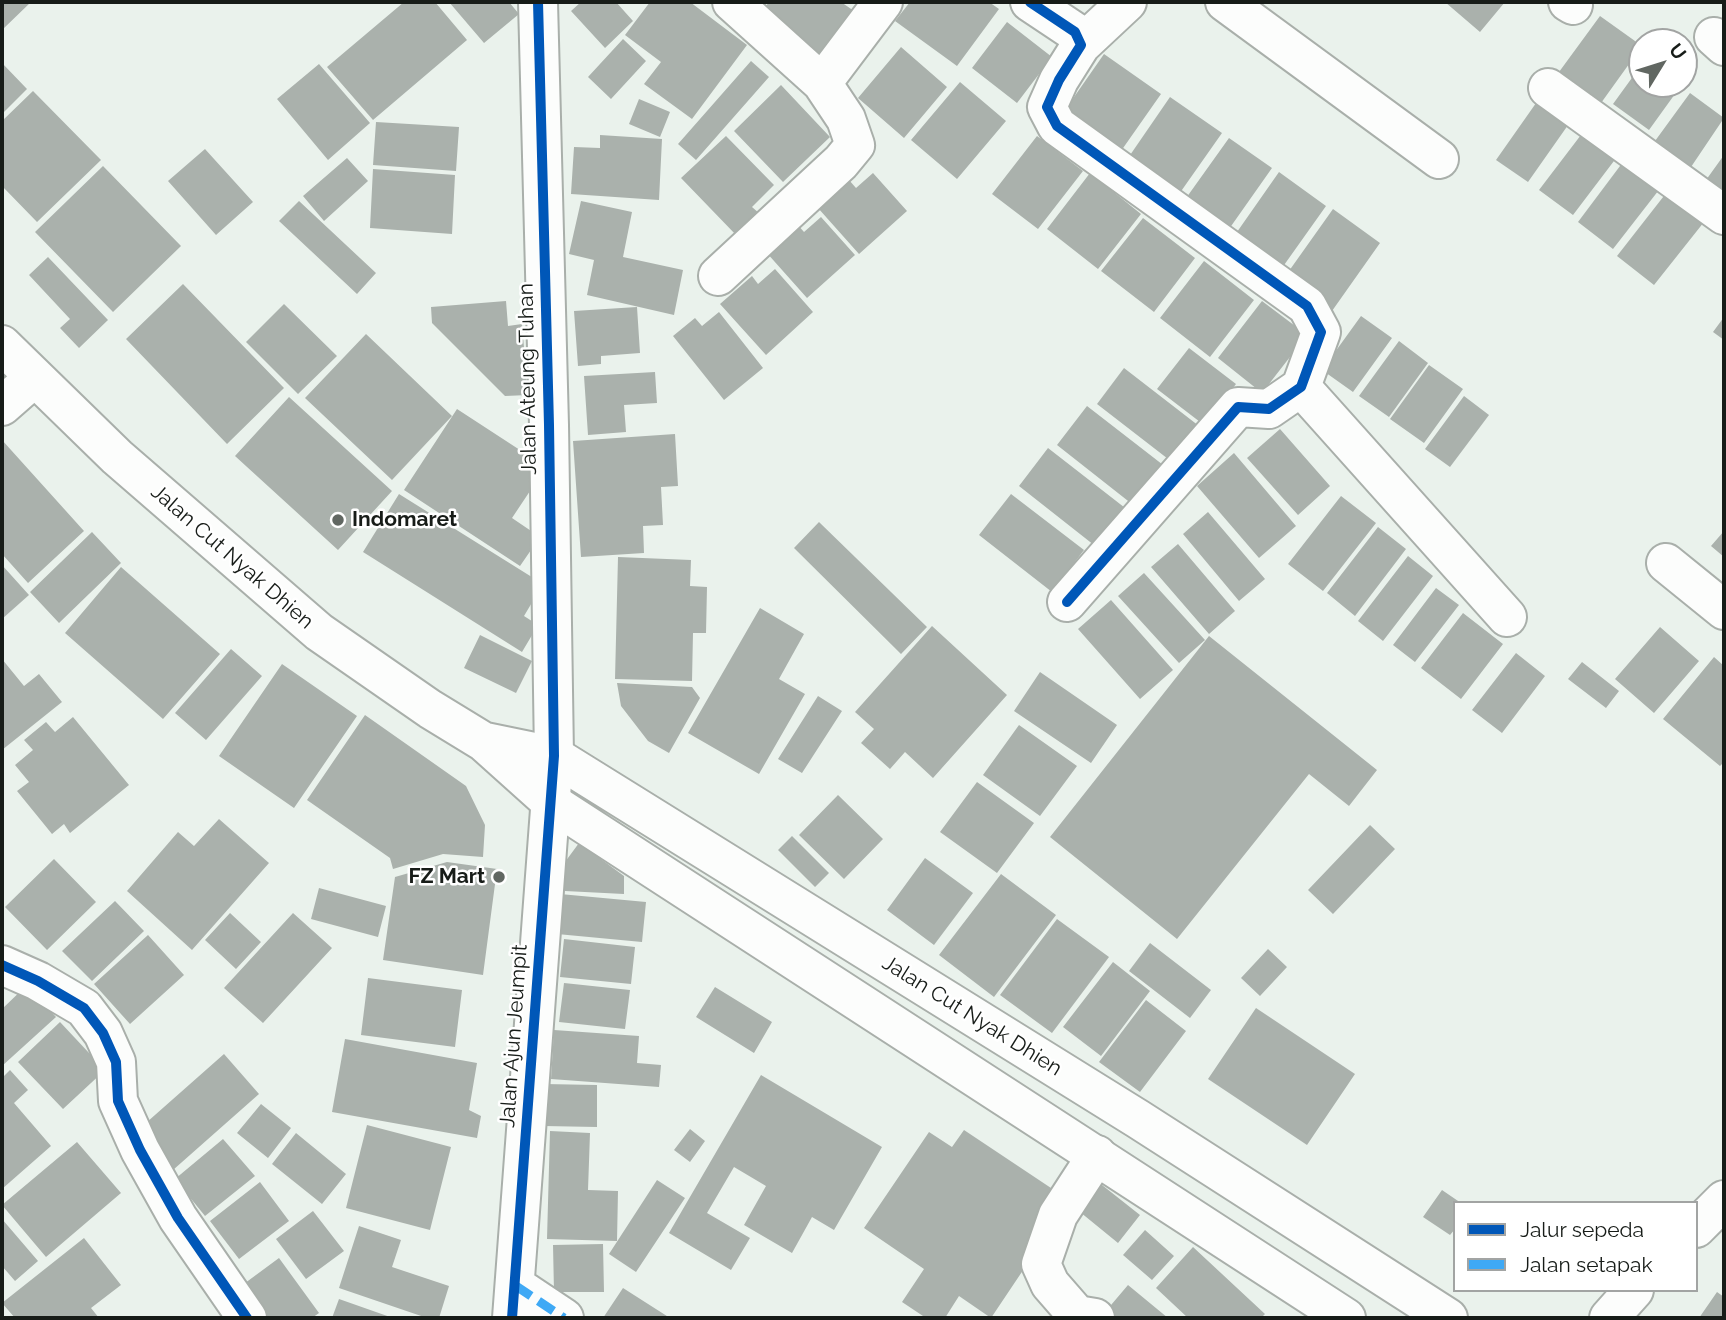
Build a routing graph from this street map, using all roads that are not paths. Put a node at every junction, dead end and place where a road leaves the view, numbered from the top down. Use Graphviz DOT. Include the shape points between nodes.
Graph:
graph roads {
  1 [pos="538,2"];
  2 [pos="732,2"];
  3 [pos="883,2"];
  4 [pos="1030,2"];
  5 [pos="1128,2"];
  6 [pos="1225,2"];
  7 [pos="1081,46"];
  8 [pos="822,83"];
  9 [pos="1548,88"];
  10 [pos="1439,159"];
  11 [pos="1724,215"];
  12 [pos="718,276"];
  13 [pos="2,345"];
  14 [pos="34,378"];
  15 [pos="1301,387"];
  16 [pos="2,407"];
  17 [pos="1666,563"];
  18 [pos="1067,603"];
  19 [pos="1724,610"];
  20 [pos="1507,617"];
  21 [pos="484,742"];
  22 [pos="554,756"];
  23 [pos="552,803"];
  24 [pos="2,965"];
  25 [pos="1097,1155"];
  26 [pos="1724,1200"];
  27 [pos="1698,1226"];
  28 [pos="1632,1292"];
  29 [pos="514,1302"];
  30 [pos="247,1318"];
  31 [pos="565,1318"];
  32 [pos="1095,1318"];
  33 [pos="1346,1318"];
  34 [pos="1448,1318"];
  35 [pos="1609,1318"];
  1 -- 22 [label="main road, Jalan Ateung Tuhan"];
  2 -- 8 [label="main road"];
  3 -- 8 [label="main road"];
  4 -- 7 [label="main road" via="1076,32"];
  5 -- 7 [label="main road"];
  6 -- 10 [label="main road"];
  7 -- 15 [label="main road" via="1047,107 1057,125 1307,306 1321,332"];
  8 -- 12 [label="main road" via="846,119 855,145"];
  9 -- 11 [label="main road"];
  13 -- 14 [label="main road, Jalan Cut Nyak Dhien"];
  14 -- 16 [label="main road"];
  14 -- 21 [label="main road, Jalan Cut Nyak Dhien" via="117,457 319,632"];
  15 -- 18 [label="main road" via="1269,409 1238,407"];
  15 -- 20 [label="main road"];
  17 -- 19 [label="main road"];
  21 -- 22 [label="main road, Jalan Cut Nyak Dhien"];
  21 -- 23 [label="main road, Jalan Cut Nyak Dhien"];
  22 -- 23 [label="main road, Jalan Ajun Jeumpit"];
  22 -- 34 [label="main road, Jalan Cut Nyak Dhien"];
  23 -- 25 [label="main road, Jalan Cut Nyak Dhien"];
  23 -- 29 [label="main road, Jalan Ajun Jeumpit"];
  24 -- 30 [label="main road" via="84,1008 103,1033 116,1062 118,1101 140,1150 178,1218"];
  25 -- 32 [label="main road" via="1058,1215 1041,1264 1050,1284 1077,1315"];
  25 -- 33 [label="main road, Jalan Cut Nyak Dhien"];
  26 -- 27 [label="main road"];
  28 -- 35 [label="main road"];
  29 -- 31 [label="main road"];
}
